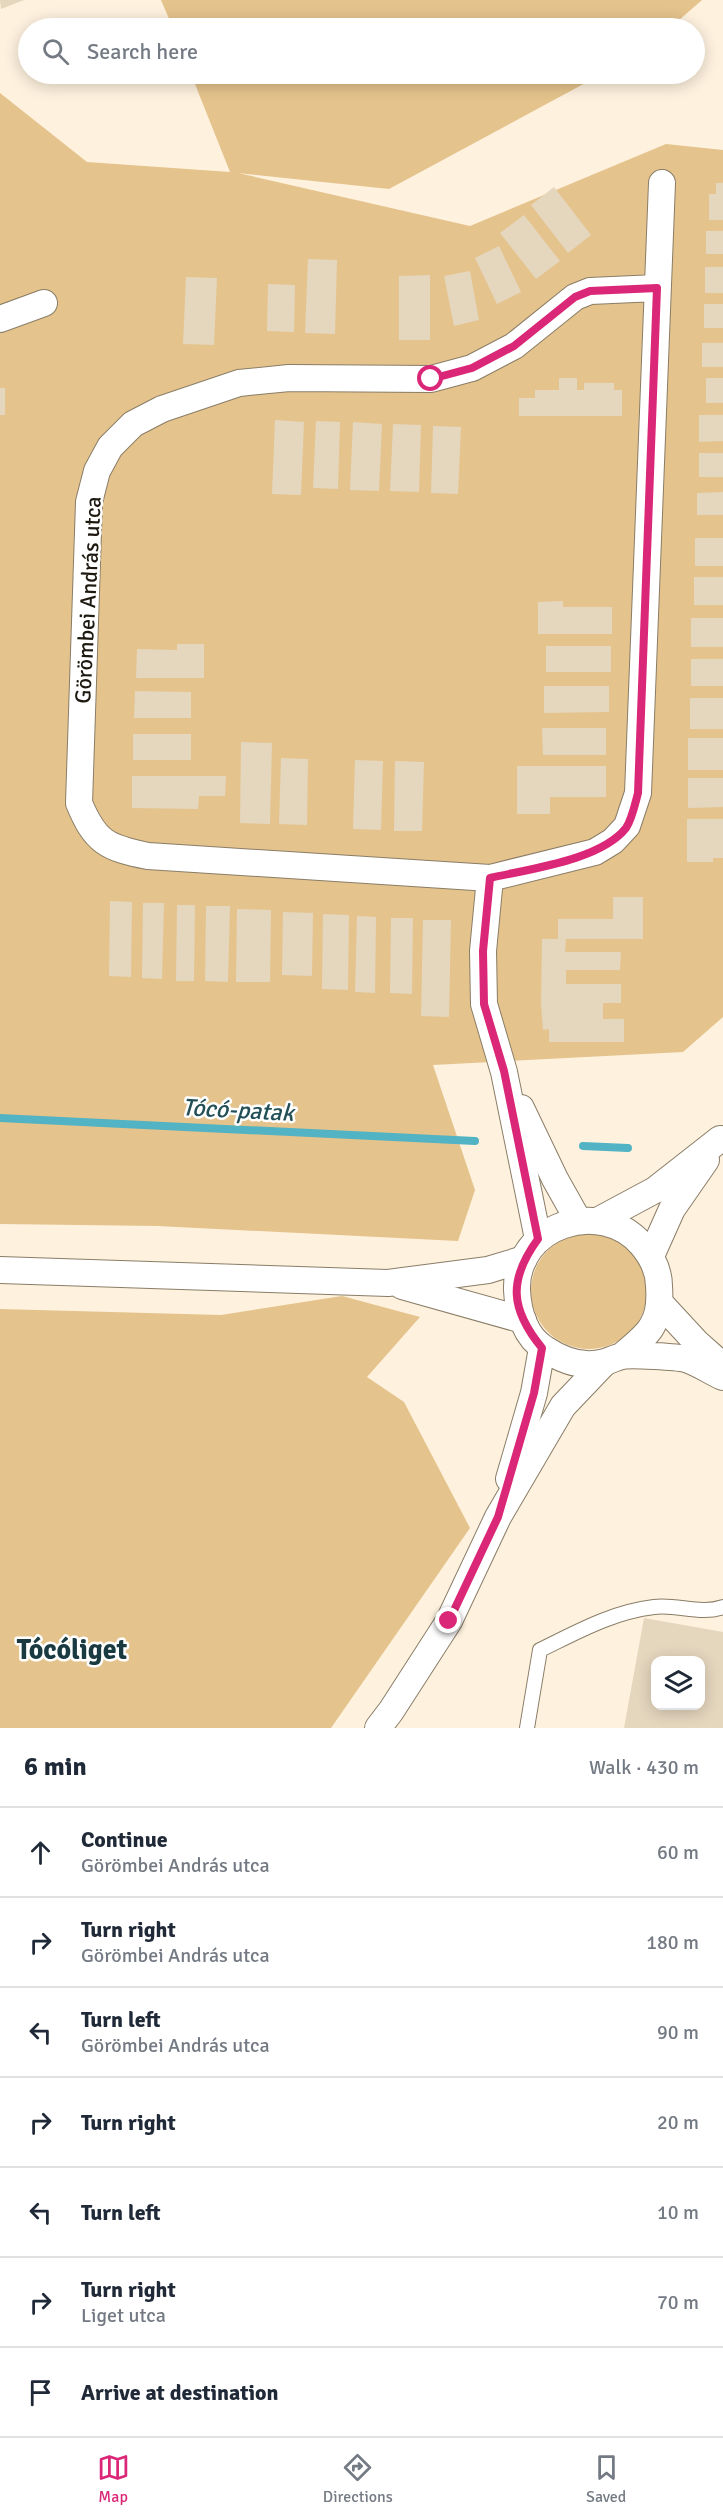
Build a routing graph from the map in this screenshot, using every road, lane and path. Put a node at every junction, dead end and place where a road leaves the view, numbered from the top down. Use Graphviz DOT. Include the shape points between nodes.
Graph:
graph roads {
  1 [pos="662,183"];
  2 [pos="657,288"];
  3 [pos="44,303"];
  4 [pos="0,319"];
  5 [pos="490,878"];
  6 [pos="504,1071"];
  7 [pos="721,1137"];
  8 [pos="588,1220"];
  9 [pos="531,1249"];
  10 [pos="651,1256"];
  11 [pos="0,1270"];
  12 [pos="388,1282"];
  13 [pos="660,1303"];
  14 [pos="523,1320"];
  15 [pos="542,1348"];
  16 [pos="614,1359"];
  17 [pos="723,1366"];
  18 [pos="723,1377"];
  19 [pos="498,1517"];
  20 [pos="723,1607"];
  21 [pos="378,1728"];
  22 [pos="527,1728"];
  1 -- 2 [label="street, Görömbei András utca"];
  2 -- 5 [label="street, Görömbei András utca" via="638,793 627,826 595,852"];
  2 -- 5 [label="street, Görömbei András utca" via="605,289 582,294 514,346 472,368 431,379 290,378 238,383 198,396 133,424 110,447 96,471 90,502 79,803 99,839 123,852 147,856"];
  3 -- 4 [label="street"];
  5 -- 6 [label="street" via="483,951 484,1004"];
  6 -- 8 [label="street" via="555,1179"];
  6 -- 9 [label="street"];
  7 -- 8 [label="street" via="655,1190"];
  7 -- 10 [label="street" via="672,1209"];
  8 -- 9 [label="street" via="559,1226"];
  8 -- 10 [label="street" via="618,1226 636,1237"];
  9 -- 12 [label="street" via="488,1270"];
  9 -- 14 [label="street" via="517,1282"];
  10 -- 13 [label="street" via="659,1279"];
  11 -- 12 [label="street"];
  12 -- 14 [label="street"];
  13 -- 16 [label="street" via="652,1326"];
  13 -- 17 [label="street"];
  14 -- 15 [label="street"];
  15 -- 16 [label="street" via="563,1360 584,1364"];
  15 -- 19 [label="street" via="534,1393"];
  16 -- 18 [label="street" via="685,1359"];
  16 -- 19 [label="street" via="563,1406"];
  19 -- 21 [label="street" via="449,1621"];
  20 -- 22 [label="lane" via="713,1611 645,1609 603,1619 540,1650"];
}
